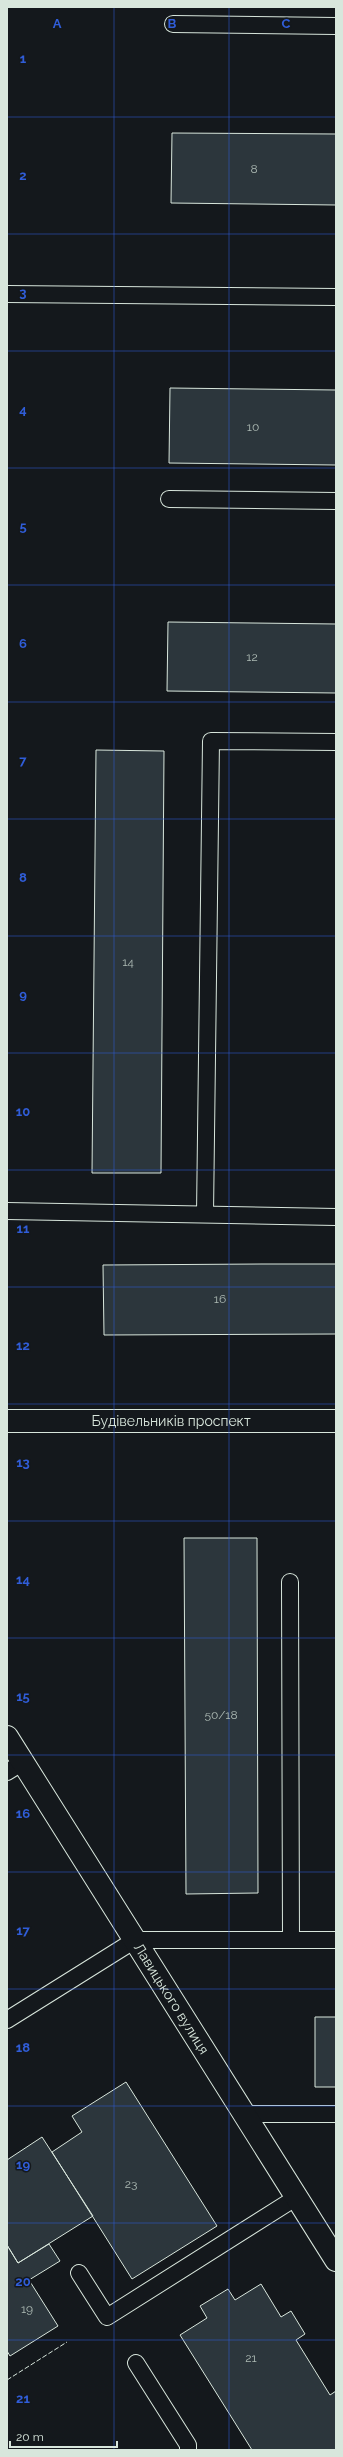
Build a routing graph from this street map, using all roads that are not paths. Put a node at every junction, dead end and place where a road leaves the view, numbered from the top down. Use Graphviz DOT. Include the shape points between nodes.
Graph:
graph roads {
  1 [pos="173,24"];
  2 [pos="336,26"];
  3 [pos="7,294"];
  4 [pos="336,297"];
  5 [pos="169,499"];
  6 [pos="336,501"];
  7 [pos="336,742"];
  8 [pos="7,1211"];
  9 [pos="205,1214"];
  10 [pos="336,1217"];
  11 [pos="7,1421"];
  12 [pos="336,1421"];
  13 [pos="290,1582"];
  14 [pos="7,1737"];
  15 [pos="15,1767"];
  16 [pos="135,1940"];
  17 [pos="291,1940"];
  18 [pos="336,1940"];
  19 [pos="7,2020"];
  20 [pos="244,2114"];
  21 [pos="336,2114"];
  22 [pos="297,2197"];
  23 [pos="336,2260"];
  24 [pos="80,2273"];
  25 [pos="136,2363"];
  26 [pos="188,2450"];
  1 -- 2 [label="lane"];
  3 -- 4 [label="lane"];
  5 -- 6 [label="lane"];
  7 -- 9 [label="lane" via="210,741"];
  8 -- 9 [label="lane"];
  9 -- 10 [label="lane"];
  11 -- 12 [label="street, Будівельників проспект"];
  13 -- 17 [label="lane"];
  14 -- 15 [label="street, Лавицького вулиця"];
  15 -- 16 [label="street, Лавицького вулиця"];
  16 -- 17 [label="lane"];
  16 -- 19 [label="lane"];
  16 -- 20 [label="street, Лавицького вулиця"];
  17 -- 18 [label="lane"];
  20 -- 21 [label="lane"];
  20 -- 22 [label="street, Лавицького вулиця"];
  22 -- 23 [label="street, Лавицького вулиця"];
  22 -- 24 [label="lane" via="107,2317"];
  25 -- 26 [label="lane" via="188,2445"];
}
